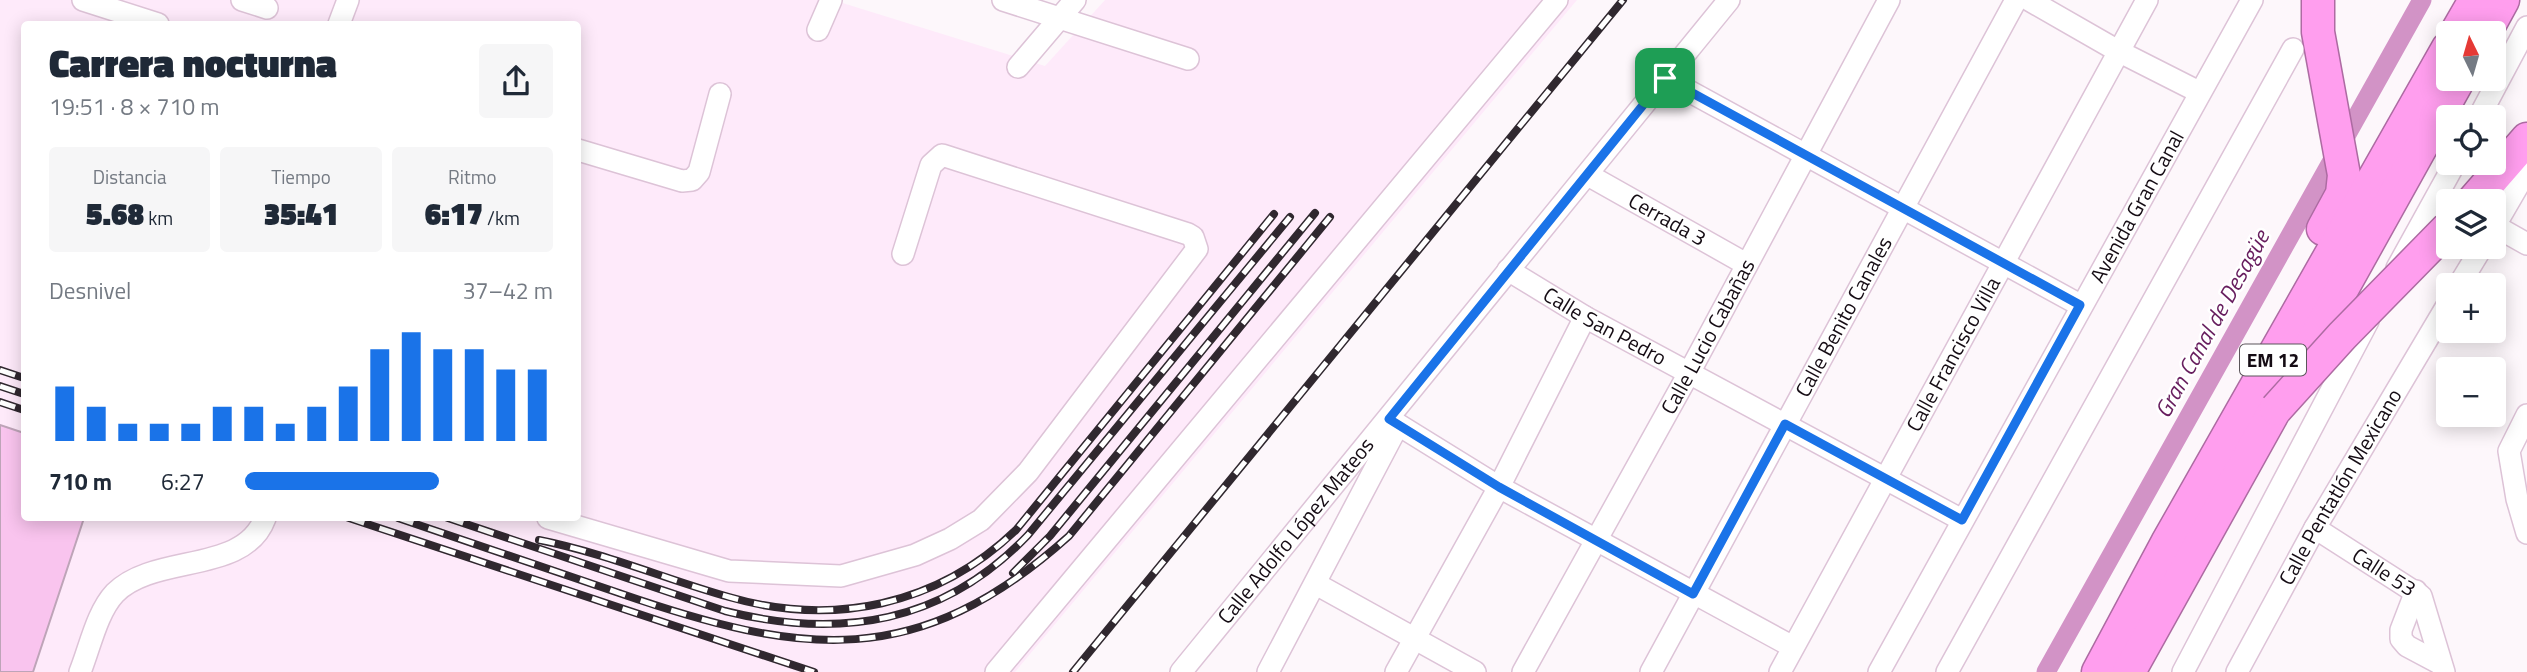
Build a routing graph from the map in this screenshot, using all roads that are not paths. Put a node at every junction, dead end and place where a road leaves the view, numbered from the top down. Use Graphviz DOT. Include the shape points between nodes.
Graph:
graph roads {
  1 [pos="83,0"];
  2 [pos="242,0"];
  3 [pos="348,0"];
  4 [pos="831,0"];
  5 [pos="1003,0"];
  6 [pos="1075,0"];
  7 [pos="1557,0"];
  8 [pos="1729,0"];
  9 [pos="1889,0"];
  10 [pos="2016,0"];
  11 [pos="2029,0"];
  12 [pos="2147,0"];
  13 [pos="2252,0"];
  14 [pos="2318,0"];
  15 [pos="2475,0"];
  16 [pos="2503,0"];
  17 [pos="266,11"];
  18 [pos="1060,18"];
  19 [pos="149,21"];
  20 [pos="340,21"];
  21 [pos="2463,21"];
  22 [pos="2492,21"];
  23 [pos="2527,27"];
  24 [pos="818,30"];
  25 [pos="2293,48"];
  26 [pos="2118,51"];
  27 [pos="1188,59"];
  28 [pos="1018,67"];
  29 [pos="2436,69"];
  30 [pos="1665,78"];
  31 [pos="2452,91"];
  32 [pos="2199,92"];
  33 [pos="720,94"];
  34 [pos="2485,105"];
  35 [pos="2527,139"];
  36 [pos="581,151"];
  37 [pos="1805,155"];
  38 [pos="2527,170"];
  39 [pos="1588,175"];
  40 [pos="2448,175"];
  41 [pos="2483,189"];
  42 [pos="2518,206"];
  43 [pos="1902,208"];
  44 [pos="2506,233"];
  45 [pos="2436,240"];
  46 [pos="2527,244"];
  47 [pos="903,254"];
  48 [pos="2003,263"];
  49 [pos="1746,264"];
  50 [pos="1508,270"];
  51 [pos="2080,305"];
  52 [pos="1585,317"];
  53 [pos="2436,323"];
  54 [pos="1689,373"];
  55 [pos="2276,409"];
  56 [pos="2527,415"];
  57 [pos="1393,422"];
  58 [pos="1785,424"];
  59 [pos="2211,471"];
  60 [pos="1885,480"];
  61 [pos="1499,487"];
  62 [pos="1962,520"];
  63 [pos="264,521"];
  64 [pos="558,521"];
  65 [pos="2315,528"];
  66 [pos="2527,533"];
  67 [pos="1596,538"];
  68 [pos="1316,584"];
  69 [pos="2416,591"];
  70 [pos="1693,594"];
  71 [pos="1414,640"];
  72 [pos="1793,647"];
  73 [pos="2443,668"];
  74 [pos="80,672"];
  75 [pos="996,672"];
  76 [pos="1181,672"];
  77 [pos="1268,672"];
  78 [pos="1396,672"];
  79 [pos="1475,672"];
  80 [pos="1523,672"];
  81 [pos="1651,672"];
  82 [pos="1780,672"];
  83 [pos="1880,672"];
  84 [pos="1947,672"];
  85 [pos="2098,672"];
  86 [pos="2129,672"];
  87 [pos="2183,672"];
  88 [pos="2237,672"];
  1 -- 19 [label="street"];
  2 -- 17 [label="street"];
  3 -- 20 [label="street"];
  4 -- 24 [label="street"];
  5 -- 18 [label="street"];
  6 -- 18 [label="street"];
  7 -- 75 [label="street"];
  8 -- 30 [label="street, Calle Adolfo López Mateos"];
  9 -- 37 [label="street, Calle Lucio Cabañas"];
  10 -- 43 [label="street, Calle Benito Canales"];
  11 -- 26 [label="street"];
  12 -- 26 [label="street, Calle Francisco Villa"];
  13 -- 32 [label="street, Avenida Gran Canal"];
  14 -- 59 [label="highway" via="2318,32 2344,175 2342,194 2255,355"];
  15 -- 21 [label="highway"];
  16 -- 22 [label="highway"];
  18 -- 27 [label="street"];
  18 -- 28 [label="street"];
  23 -- 34 [label="street"];
  25 -- 84 [label="street"];
  26 -- 32 [label="street"];
  26 -- 48 [label="street, Calle Francisco Villa"];
  29 -- 59 [label="highway, EM 12"];
  30 -- 37 [label="street"];
  30 -- 39 [label="street, Calle Adolfo López Mateos"];
  31 -- 55 [label="highway, EM 12, bridge"];
  32 -- 51 [label="street, Avenida Gran Canal"];
  33 -- 36 [label="street" via="699,172 692,180 682,181"];
  35 -- 41 [label="highway"];
  37 -- 43 [label="street"];
  37 -- 49 [label="street, Calle Lucio Cabañas"];
  38 -- 42 [label="street"];
  39 -- 49 [label="street, Cerrada 3"];
  39 -- 50 [label="street, Calle Adolfo López Mateos"];
  40 -- 87 [label="street" via="2309,428"];
  43 -- 48 [label="street"];
  43 -- 58 [label="street, Calle Benito Canales"];
  44 -- 46 [label="street"];
  45 -- 55 [label="highway, bridge"];
  47 -- 64 [label="street" via="931,165 942,155 1188,234 1197,249 1028,472 981,520 915,555 841,576 729,571"];
  48 -- 51 [label="street"];
  48 -- 60 [label="street, Calle Francisco Villa"];
  49 -- 54 [label="street, Calle Lucio Cabañas"];
  50 -- 52 [label="street, Calle San Pedro"];
  50 -- 57 [label="street, Calle Adolfo López Mateos"];
  51 -- 62 [label="street, Avenida Gran Canal"];
  52 -- 54 [label="street, Calle San Pedro"];
  52 -- 61 [label="street"];
  53 -- 65 [label="street, Calle Pentatlón Mexicano"];
  54 -- 58 [label="street, Calle San Pedro"];
  54 -- 67 [label="street, Calle Lucio Cabañas"];
  55 -- 86 [label="highway, EM 12"];
  56 -- 66 [label="street" via="2509,451"];
  57 -- 61 [label="street"];
  57 -- 68 [label="street"];
  57 -- 76 [label="street, Calle Adolfo López Mateos"];
  58 -- 60 [label="street, Calle San Pedro"];
  58 -- 70 [label="street, Calle Benito Canales"];
  59 -- 85 [label="highway, EM 12"];
  60 -- 62 [label="street, Calle San Pedro"];
  60 -- 72 [label="street, Calle Francisco Villa"];
  61 -- 67 [label="street"];
  61 -- 71 [label="street"];
  62 -- 83 [label="street, Avenida Gran Canal"];
  63 -- 74 [label="street" via="247,543 232,551 129,580 102,614"];
  65 -- 69 [label="street, Calle 53"];
  65 -- 88 [label="street, Calle Pentatlón Mexicano"];
  67 -- 70 [label="street"];
  67 -- 80 [label="street, Calle Lucio Cabañas"];
  68 -- 71 [label="street"];
  68 -- 77 [label="street"];
  69 -- 73 [label="street, Calle 53" via="2424,603"];
  69 -- 73 [label="street" via="2401,639"];
  70 -- 72 [label="street"];
  70 -- 81 [label="street, Calle Benito Canales"];
  71 -- 78 [label="street"];
  71 -- 79 [label="street"];
  72 -- 82 [label="street, Calle Francisco Villa"];
}
